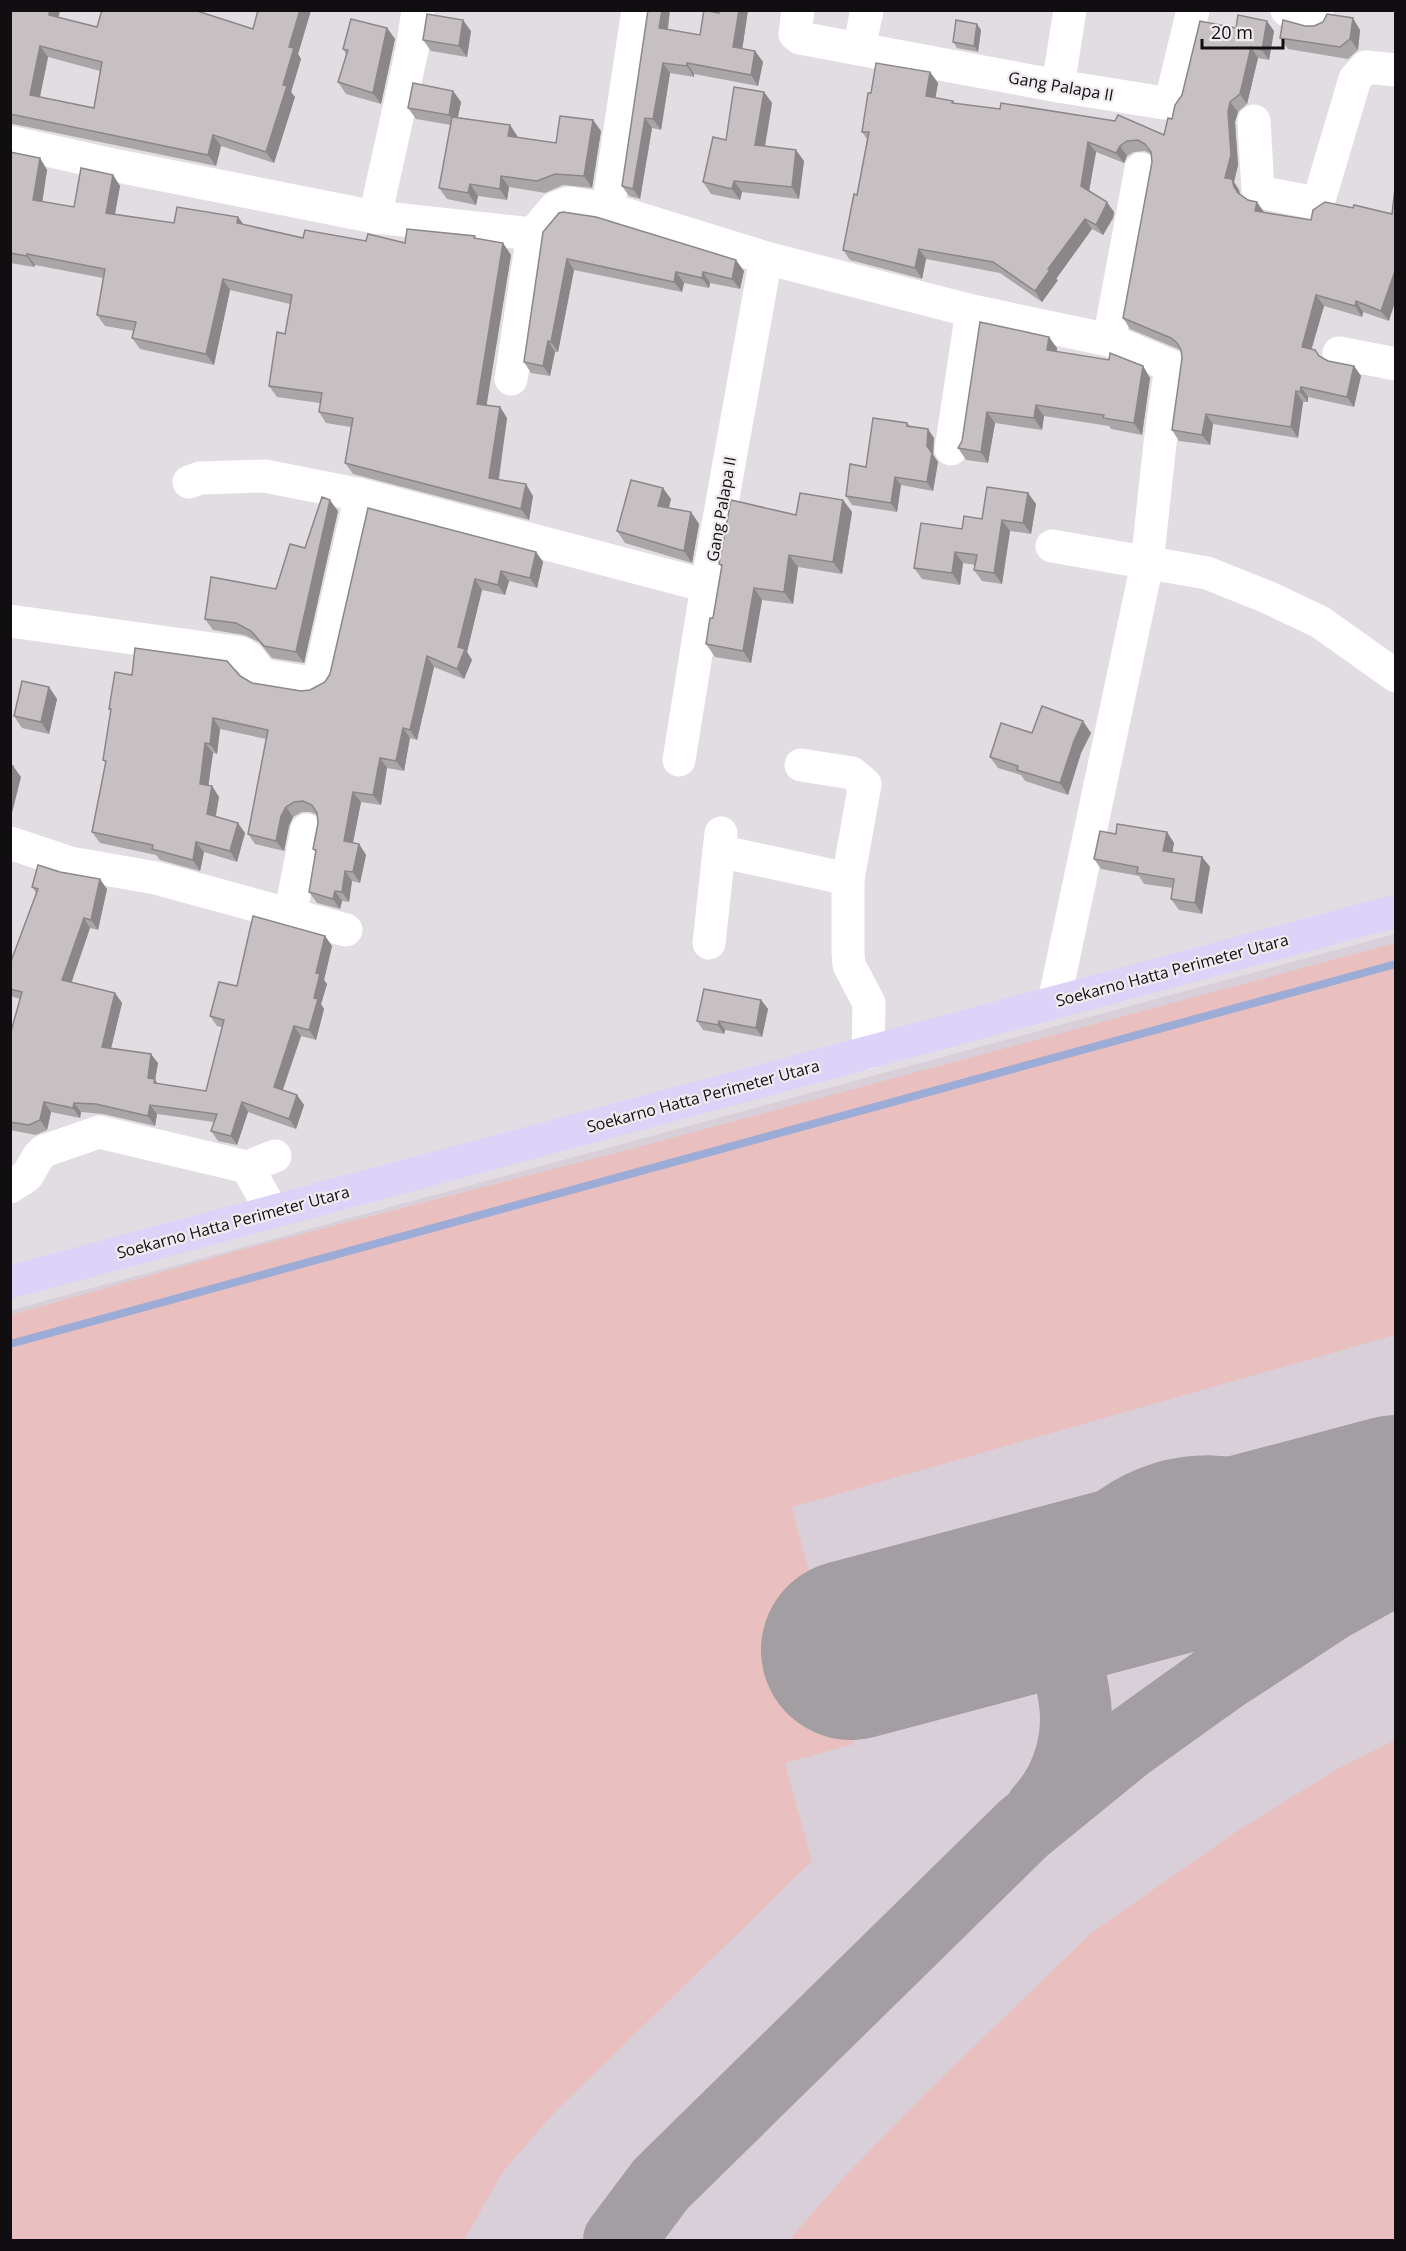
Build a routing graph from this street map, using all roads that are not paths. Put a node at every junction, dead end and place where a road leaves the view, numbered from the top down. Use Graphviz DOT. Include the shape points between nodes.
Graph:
graph roads {
  1 [pos="418,10"];
  2 [pos="638,10"];
  3 [pos="798,10"];
  4 [pos="867,10"];
  5 [pos="1070,10"];
  6 [pos="1193,10"];
  7 [pos="1287,10"];
  8 [pos="1318,19"];
  9 [pos="860,49"];
  10 [pos="1395,70"];
  11 [pos="1058,86"];
  12 [pos="1254,121"];
  13 [pos="10,142"];
  14 [pos="1141,168"];
  15 [pos="608,209"];
  16 [pos="375,217"];
  17 [pos="533,234"];
  18 [pos="766,258"];
  19 [pos="972,311"];
  20 [pos="1109,340"];
  21 [pos="1339,352"];
  22 [pos="1395,364"];
  23 [pos="511,379"];
  24 [pos="951,449"];
  25 [pos="189,482"];
  26 [pos="362,495"];
  27 [pos="1052,546"];
  28 [pos="1147,564"];
  29 [pos="707,586"];
  30 [pos="10,621"];
  31 [pos="1395,676"];
  32 [pos="680,760"];
  33 [pos="801,765"];
  34 [pos="307,830"];
  35 [pos="10,843"];
  36 [pos="848,879"];
  37 [pos="1395,911"];
  38 [pos="290,915"];
  39 [pos="346,930"];
  40 [pos="709,943"];
  41 [pos="1054,1002"];
  42 [pos="868,1053"];
  43 [pos="10,1187"];
  44 [pos="272,1211"];
  45 [pos="10,1282"];
  1 -- 16 [label="street"];
  2 -- 15 [label="street"];
  3 -- 9 [label="street, Gang Palapa II" via="795,33 800,38"];
  4 -- 9 [label="street"];
  5 -- 11 [label="street"];
  6 -- 11 [label="street, Gang Palapa II" via="1171,101"];
  7 -- 8 [label="street"];
  9 -- 11 [label="street, Gang Palapa II"];
  10 -- 12 [label="street" via="1366,67 1355,80 1316,203 1260,192"];
  13 -- 16 [label="street"];
  14 -- 20 [label="street"];
  15 -- 17 [label="street" via="569,202 555,208"];
  15 -- 18 [label="street"];
  16 -- 17 [label="street"];
  17 -- 23 [label="street"];
  18 -- 19 [label="street"];
  18 -- 29 [label="street, Gang Palapa II"];
  19 -- 20 [label="street"];
  19 -- 24 [label="street"];
  20 -- 28 [label="street" via="1171,366"];
  21 -- 22 [label="street"];
  25 -- 26 [label="street" via="200,478 265,477"];
  26 -- 29 [label="street"];
  26 -- 30 [label="street" via="319,680 311,683 262,675 241,653"];
  27 -- 28 [label="street"];
  28 -- 31 [label="street" via="1207,573 1267,597 1320,622"];
  28 -- 41 [label="street"];
  29 -- 32 [label="street, Gang Palapa II"];
  33 -- 36 [label="street" via="852,773 865,784"];
  34 -- 38 [label="street"];
  35 -- 38 [label="street" via="70,863 156,878"];
  36 -- 40 [label="street" via="720,842"];
  36 -- 42 [label="street" via="849,965 868,1003"];
  37 -- 41 [label="main road, Soekarno Hatta Perimeter Utara"];
  38 -- 39 [label="street"];
  41 -- 42 [label="main road, Soekarno Hatta Perimeter Utara"];
  42 -- 44 [label="main road, Soekarno Hatta Perimeter Utara"];
  43 -- 44 [label="street" via="27,1176 44,1151 99,1132 261,1162"];
  44 -- 45 [label="main road, Soekarno Hatta Perimeter Utara"];
}
